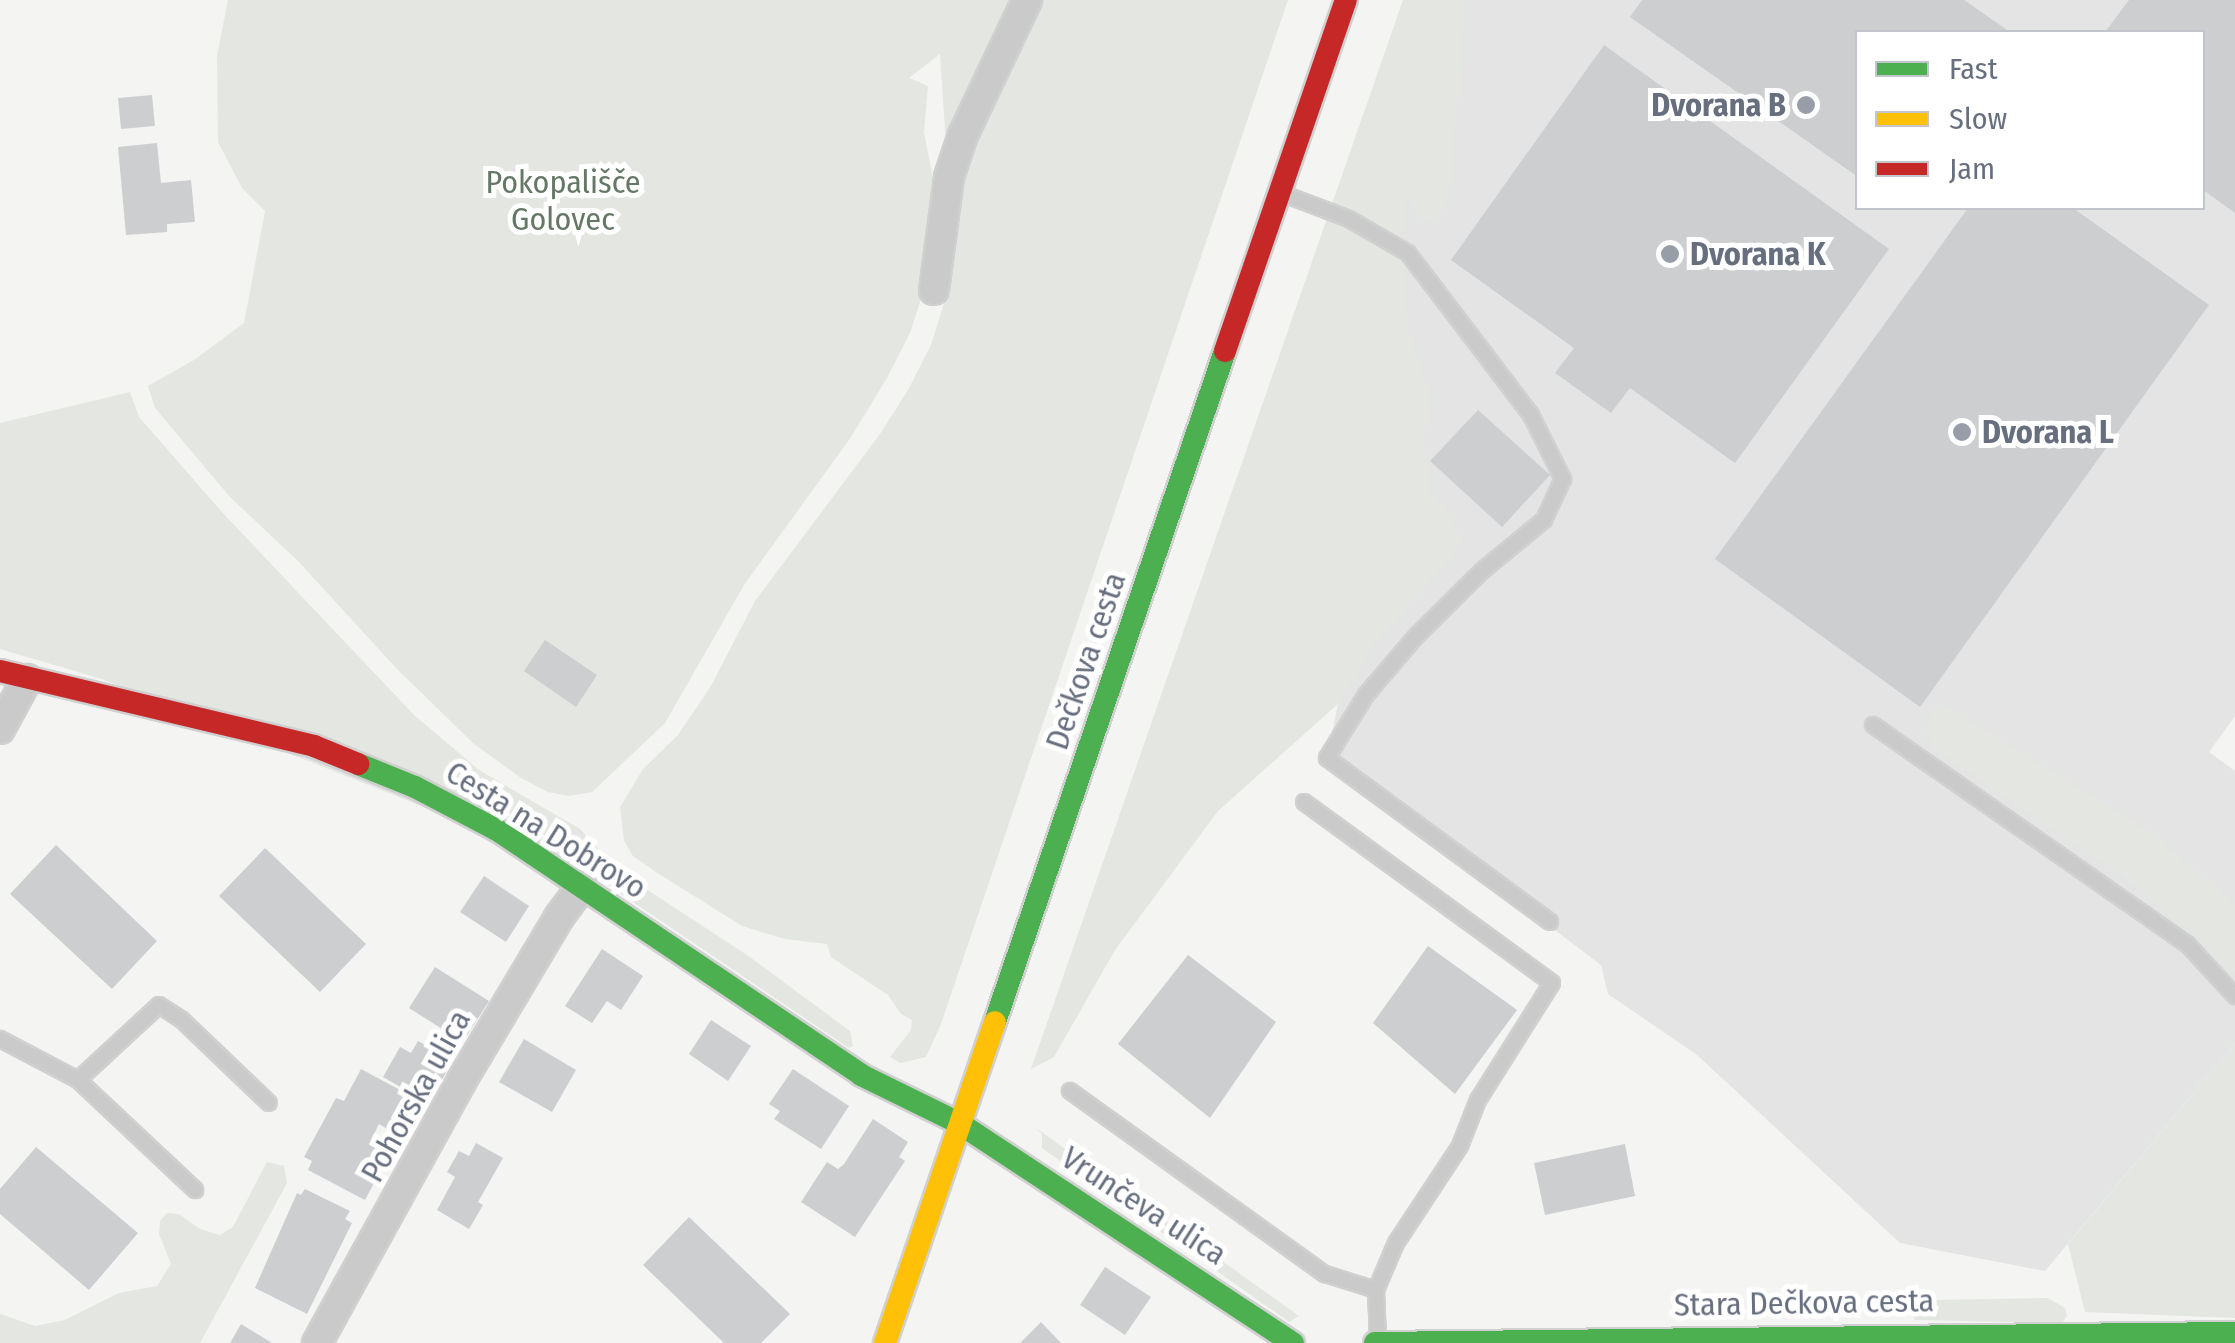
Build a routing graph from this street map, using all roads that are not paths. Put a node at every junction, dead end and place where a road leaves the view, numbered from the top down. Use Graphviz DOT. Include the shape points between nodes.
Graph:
graph roads {
  1 [pos="1027,0"];
  2 [pos="1346,0"];
  3 [pos="1280,192"];
  4 [pos="934,290"];
  5 [pos="0,671"];
  6 [pos="28,679"];
  7 [pos="1873,725"];
  8 [pos="0,729"];
  9 [pos="1304,802"];
  10 [pos="582,887"];
  11 [pos="1550,922"];
  12 [pos="2235,996"];
  13 [pos="0,1039"];
  14 [pos="78,1080"];
  15 [pos="1070,1091"];
  16 [pos="270,1103"];
  17 [pos="959,1123"];
  18 [pos="194,1190"];
  19 [pos="1376,1290"];
  20 [pos="2235,1333"];
  21 [pos="2043,1338"];
  22 [pos="1377,1342"];
  23 [pos="317,1343"];
  24 [pos="885,1343"];
  25 [pos="1293,1343"];
  1 -- 4 [label="street" via="954,163"];
  2 -- 3 [label="street, Dečkova cesta"];
  3 -- 11 [label="lane" via="1349,219 1408,253 1531,415 1563,479 1544,520 1417,635 1366,694 1326,758"];
  3 -- 17 [label="street, Dečkova cesta"];
  5 -- 6 [label="street, Cesta na Dobrovo"];
  6 -- 8 [label="street"];
  6 -- 10 [label="street, Cesta na Dobrovo" via="314,746 497,830"];
  7 -- 12 [label="lane" via="2186,944"];
  9 -- 19 [label="lane" via="1552,983 1396,1243"];
  10 -- 17 [label="street, Cesta na Dobrovo" via="862,1075"];
  10 -- 23 [label="street, Pohorska ulica" via="462,1080"];
  13 -- 14 [label="lane"];
  14 -- 16 [label="lane" via="159,1005"];
  14 -- 18 [label="lane"];
  15 -- 19 [label="lane" via="1325,1274"];
  17 -- 24 [label="street, Dečkova cesta"];
  17 -- 25 [label="street, Vrunčeva ulica"];
  19 -- 22 [label="lane"];
  20 -- 21 [label="street, Stara Dečkova cesta"];
  21 -- 22 [label="street, Stara Dečkova cesta"];
}
